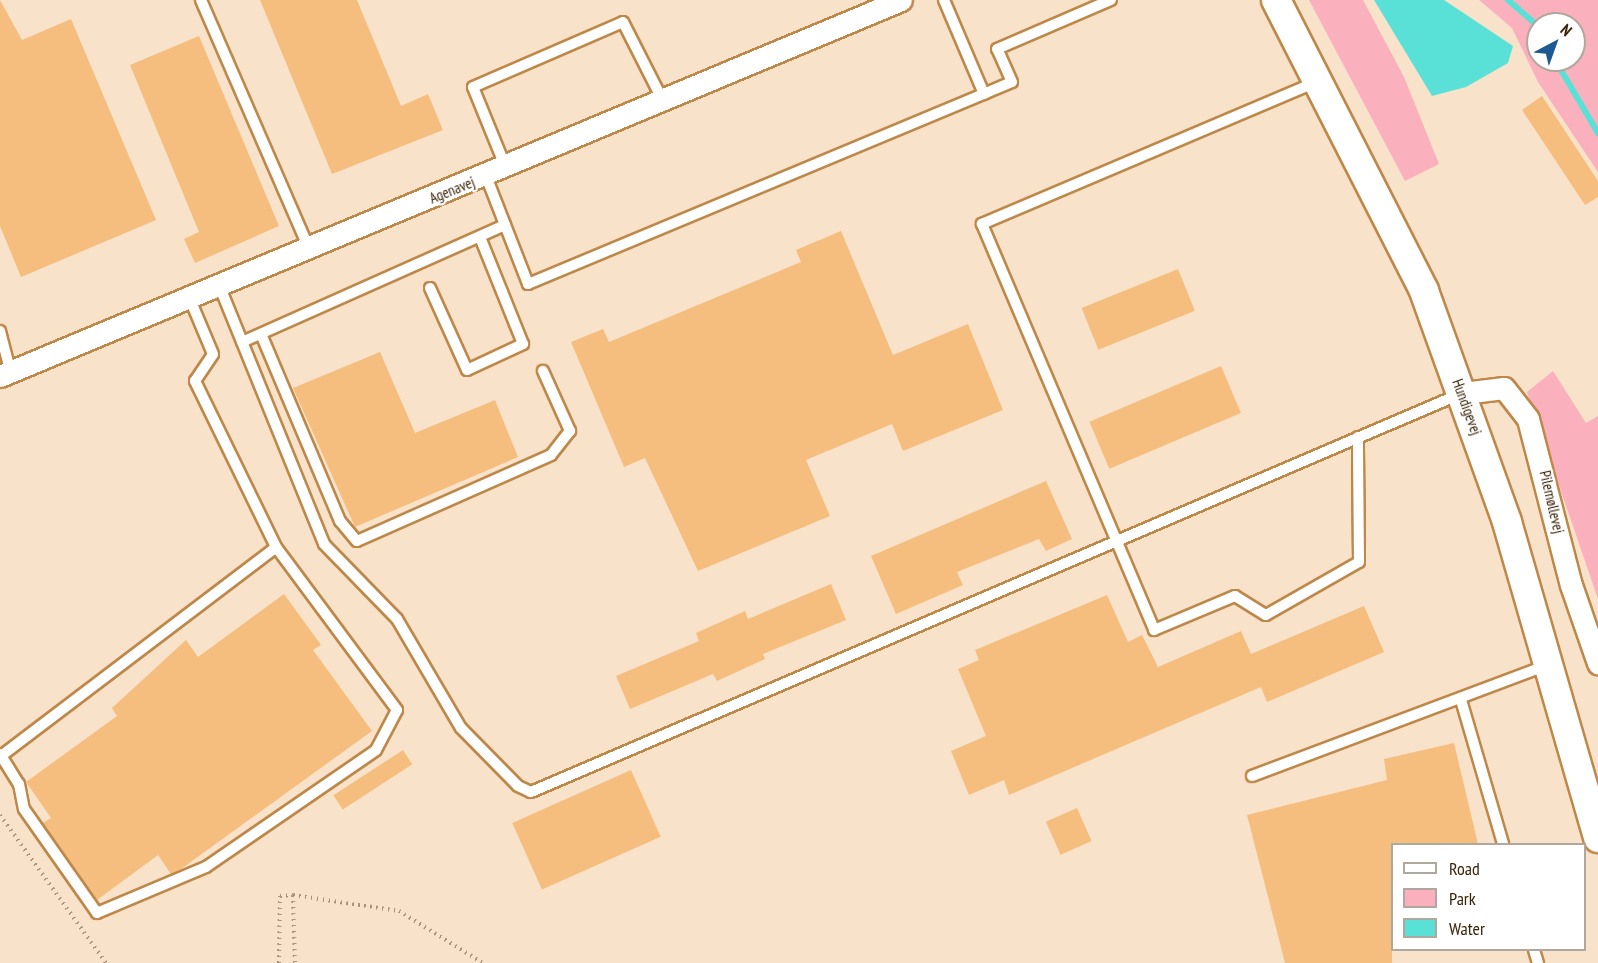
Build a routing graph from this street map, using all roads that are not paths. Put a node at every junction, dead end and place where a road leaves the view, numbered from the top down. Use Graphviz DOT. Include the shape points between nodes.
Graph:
graph roads {
  1 [pos="201,0"];
  2 [pos="901,0"];
  3 [pos="944,0"];
  4 [pos="1111,0"];
  5 [pos="1276,0"];
  6 [pos="1319,80"];
  7 [pos="984,94"];
  8 [pos="663,100"];
  9 [pos="496,172"];
  10 [pos="505,225"];
  11 [pos="480,237"];
  12 [pos="309,248"];
  13 [pos="219,285"];
  14 [pos="430,288"];
  15 [pos="189,297"];
  16 [pos="0,331"];
  17 [pos="261,334"];
  18 [pos="242,342"];
  19 [pos="543,371"];
  20 [pos="5,373"];
  21 [pos="1463,393"];
  22 [pos="1358,437"];
  23 [pos="1113,543"];
  24 [pos="276,547"];
  25 [pos="1598,663"];
  26 [pos="1548,665"];
  27 [pos="1461,700"];
  28 [pos="1,755"];
  29 [pos="1252,776"];
  30 [pos="1598,838"];
  31 [pos="1503,843"];
  1 -- 12 [label="lane"];
  2 -- 8 [label="street, Agenavej"];
  3 -- 7 [label="lane"];
  4 -- 7 [label="lane" via="997,49 1012,82"];
  5 -- 6 [label="street, Hundigevej"];
  6 -- 21 [label="street, Hundigevej" via="1424,291"];
  6 -- 23 [label="lane" via="982,224"];
  7 -- 10 [label="lane" via="528,284"];
  8 -- 9 [label="street, Agenavej"];
  8 -- 9 [label="lane" via="623,22 473,87"];
  9 -- 10 [label="lane"];
  9 -- 12 [label="street, Agenavej"];
  10 -- 11 [label="lane"];
  11 -- 14 [label="lane" via="524,344 467,370"];
  11 -- 17 [label="lane"];
  12 -- 13 [label="street, Agenavej"];
  13 -- 15 [label="street, Agenavej"];
  13 -- 18 [label="lane"];
  15 -- 20 [label="street, Agenavej"];
  15 -- 24 [label="lane" via="213,354 195,381"];
  16 -- 20 [label="lane"];
  17 -- 18 [label="lane"];
  17 -- 19 [label="lane" via="340,521 357,540 551,455 570,431"];
  18 -- 23 [label="lane" via="324,544 397,619 461,728 518,786 531,792"];
  21 -- 22 [label="lane"];
  21 -- 25 [label="street, Pilemøllevej" via="1504,388 1528,419 1571,585"];
  21 -- 26 [label="street, Hundigevej"];
  22 -- 23 [label="lane"];
  22 -- 23 [label="lane" via="1359,562 1266,615 1235,596 1154,630"];
  24 -- 28 [label="lane"];
  24 -- 28 [label="lane" via="397,710 376,750 206,867 97,913 24,808 19,784"];
  26 -- 27 [label="lane"];
  26 -- 30 [label="street, Hundigevej"];
  27 -- 29 [label="lane"];
  27 -- 31 [label="lane"];
}
